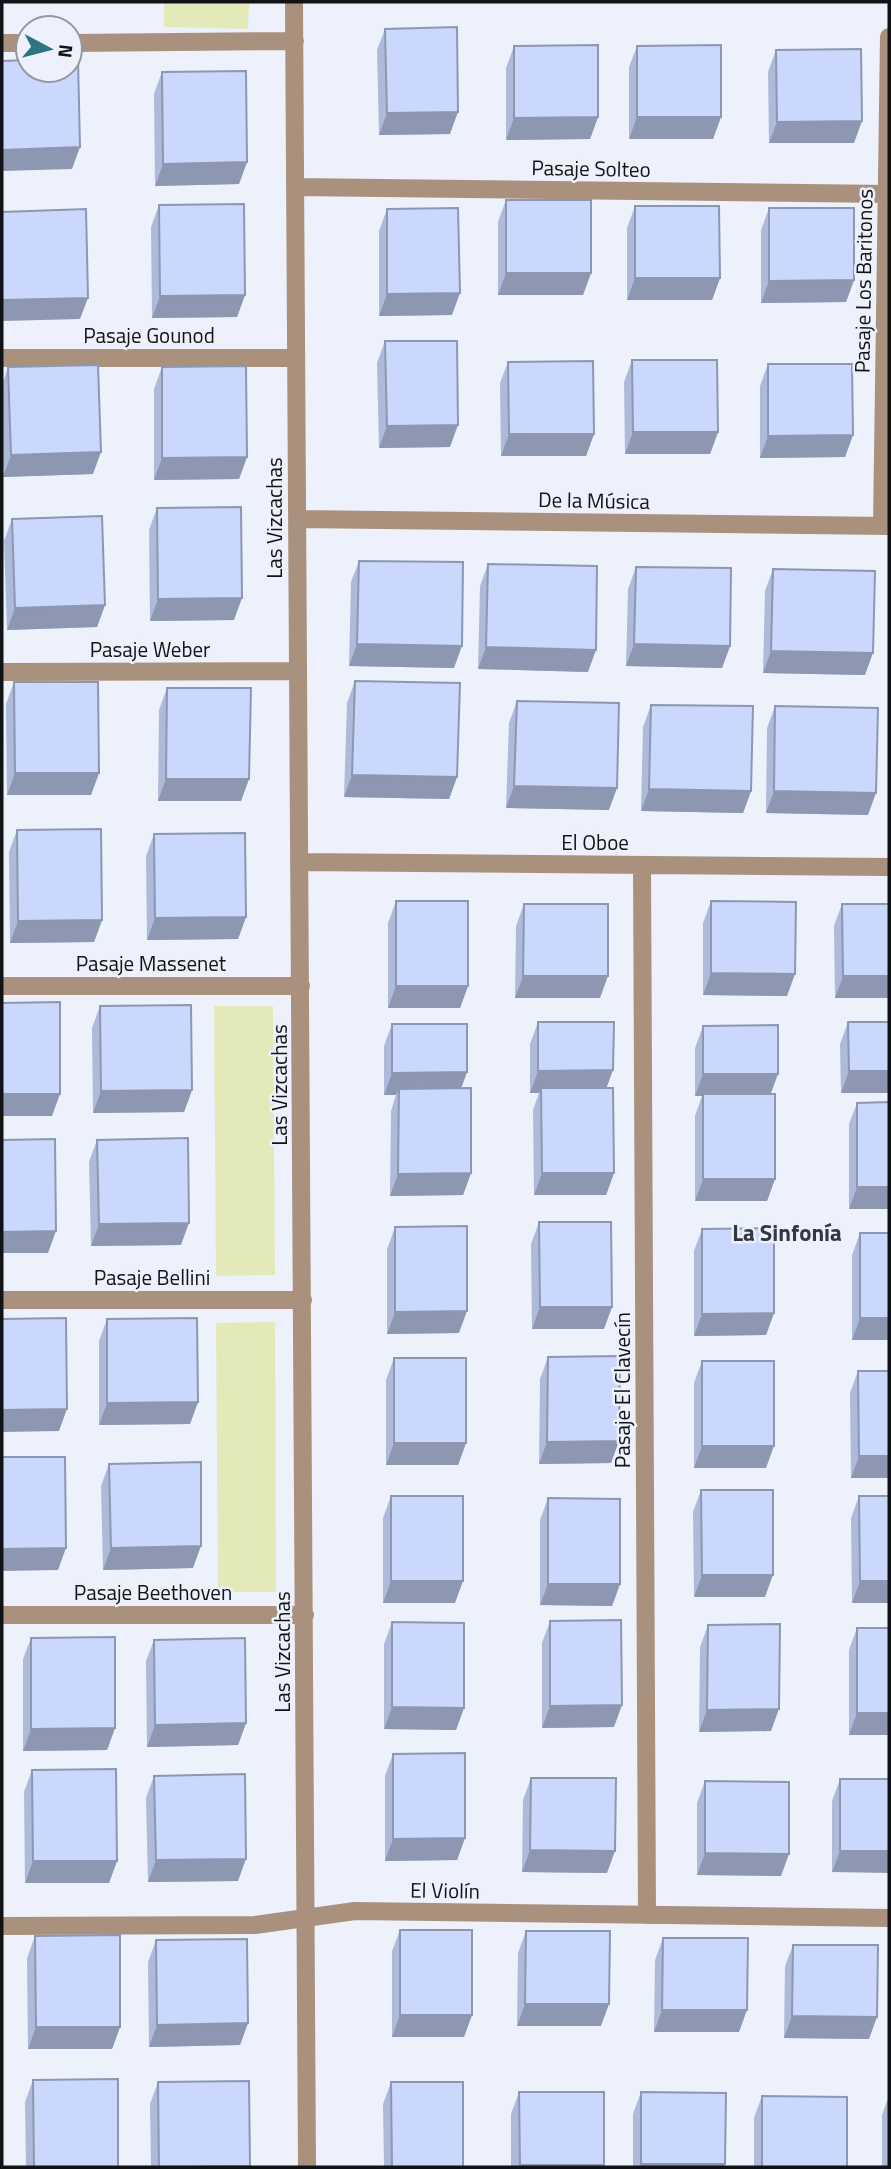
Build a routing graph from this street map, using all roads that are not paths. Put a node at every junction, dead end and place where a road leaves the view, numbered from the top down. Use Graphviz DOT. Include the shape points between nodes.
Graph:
graph roads {
  1 [pos="294,2"];
  2 [pos="889,37"];
  3 [pos="295,41"];
  4 [pos="84,43"];
  5 [pos="295,187"];
  6 [pos="887,194"];
  7 [pos="2,358"];
  8 [pos="296,358"];
  9 [pos="297,519"];
  10 [pos="886,526"];
  11 [pos="298,671"];
  12 [pos="2,672"];
  13 [pos="299,862"];
  14 [pos="642,865"];
  15 [pos="889,867"];
  16 [pos="2,986"];
  17 [pos="301,986"];
  18 [pos="2,1300"];
  19 [pos="303,1300"];
  20 [pos="2,1615"];
  21 [pos="305,1615"];
  22 [pos="647,1915"];
  23 [pos="307,1918"];
  24 [pos="889,1918"];
  25 [pos="2,1926"];
  26 [pos="307,2167"];
  1 -- 3 [label="street, Las Vizcachas"];
  2 -- 6 [label="street, Pasaje Los Baritonos"];
  3 -- 4 [label="street"];
  3 -- 5 [label="street, Las Vizcachas"];
  5 -- 6 [label="street, Pasaje Solteo"];
  5 -- 8 [label="street, Las Vizcachas"];
  6 -- 10 [label="street, Pasaje Los Baritonos"];
  7 -- 8 [label="street, Pasaje Gounod"];
  8 -- 9 [label="street, Las Vizcachas"];
  9 -- 10 [label="street, De la Música"];
  9 -- 11 [label="street, Las Vizcachas"];
  11 -- 12 [label="street, Pasaje Weber"];
  11 -- 13 [label="street, Las Vizcachas"];
  13 -- 14 [label="street, El Oboe"];
  13 -- 17 [label="street, Las Vizcachas"];
  14 -- 15 [label="street, El Oboe"];
  14 -- 22 [label="street, Pasaje El Clavecín"];
  16 -- 17 [label="street, Pasaje Massenet"];
  17 -- 19 [label="street, Las Vizcachas"];
  18 -- 19 [label="street, Pasaje Bellini"];
  19 -- 21 [label="street, Las Vizcachas"];
  20 -- 21 [label="street, Pasaje Beethoven"];
  21 -- 23 [label="street, Las Vizcachas"];
  22 -- 23 [label="street, El Violín" via="355,1911"];
  22 -- 24 [label="street, El Violín"];
  23 -- 25 [label="street, El Violín" via="255,1925"];
  23 -- 26 [label="street, Las Vizcachas"];
}
